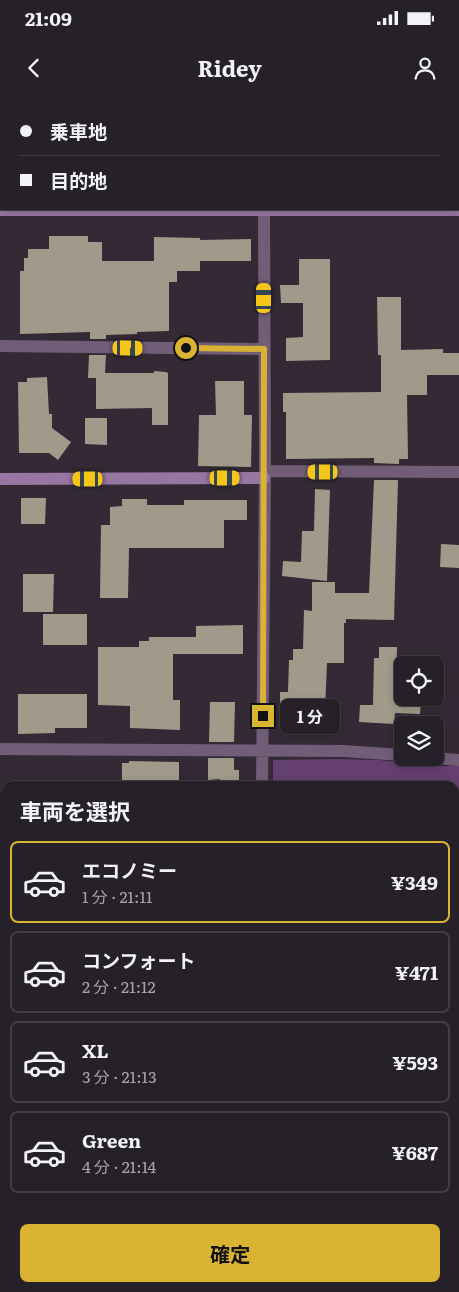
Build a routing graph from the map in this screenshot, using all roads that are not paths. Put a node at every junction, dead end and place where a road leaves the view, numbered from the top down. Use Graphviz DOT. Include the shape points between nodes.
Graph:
graph roads {
  1 [pos="0,210"];
  2 [pos="264,210"];
  3 [pos="406,210"];
  4 [pos="459,210"];
  5 [pos="0,346"];
  6 [pos="264,349"];
  7 [pos="459,472"];
  8 [pos="264,475"];
  9 [pos="0,479"];
  10 [pos="0,749"];
  11 [pos="262,751"];
  12 [pos="394,754"];
  13 [pos="444,759"];
  14 [pos="459,760"];
  15 [pos="262,781"];
  1 -- 2 [label="street"];
  2 -- 3 [label="street"];
  2 -- 6 [label="street"];
  3 -- 4 [label="street"];
  5 -- 6 [label="street"];
  6 -- 8 [label="street"];
  7 -- 8 [label="street"];
  8 -- 9 [label="street"];
  8 -- 11 [label="street"];
  10 -- 11 [label="street"];
  11 -- 12 [label="street" via="343,750"];
  11 -- 15 [label="street"];
  13 -- 14 [label="street"];
}
